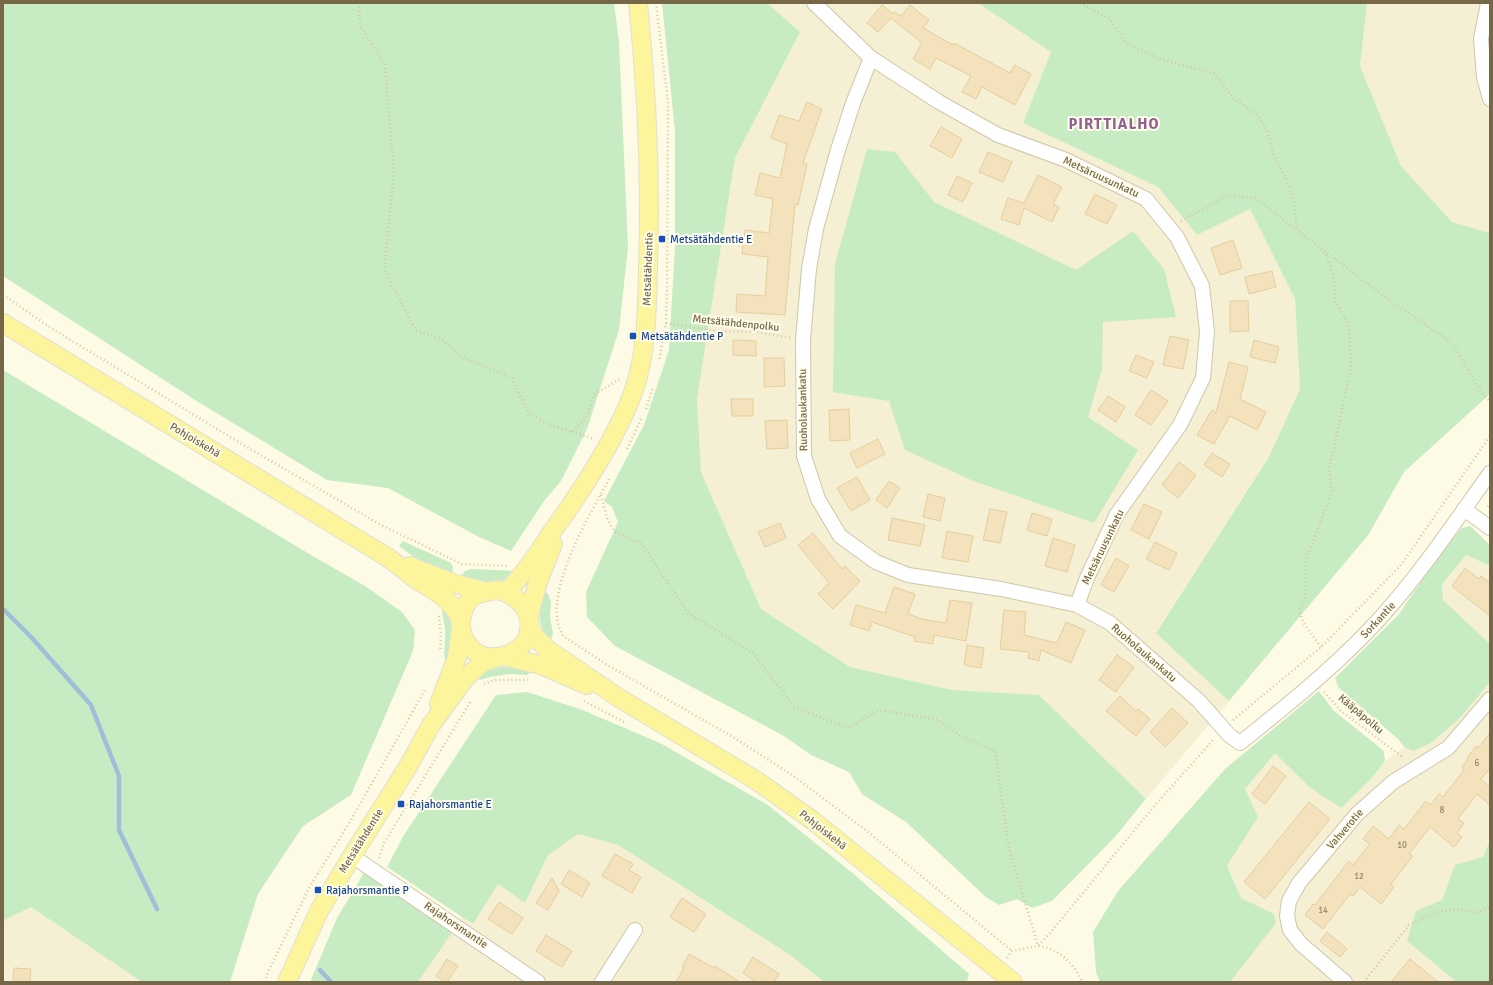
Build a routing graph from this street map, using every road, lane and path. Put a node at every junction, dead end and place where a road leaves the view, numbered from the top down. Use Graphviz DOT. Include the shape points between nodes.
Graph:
graph roads {
  1 [pos="359,3"];
  2 [pos="638,3"];
  3 [pos="656,3"];
  4 [pos="814,3"];
  5 [pos="1080,3"];
  6 [pos="1488,3"];
  7 [pos="871,58"];
  8 [pos="1490,99"];
  9 [pos="1169,227"];
  10 [pos="1297,229"];
  11 [pos="1325,251"];
  12 [pos="3,295"];
  13 [pos="3,323"];
  14 [pos="666,323"];
  15 [pos="803,340"];
  16 [pos="639,367"];
  17 [pos="658,367"];
  18 [pos="655,381"];
  19 [pos="1490,402"];
  20 [pos="572,432"];
  21 [pos="1490,436"];
  22 [pos="607,444"];
  23 [pos="626,450"];
  24 [pos="1490,473"];
  25 [pos="610,476"];
  26 [pos="600,495"];
  27 [pos="1490,504"];
  28 [pos="1488,507"];
  29 [pos="1464,509"];
  30 [pos="1490,528"];
  31 [pos="462,564"];
  32 [pos="531,577"];
  33 [pos="448,590"];
  34 [pos="487,592"];
  35 [pos="506,592"];
  36 [pos="558,597"];
  37 [pos="1077,605"];
  38 [pos="529,623"];
  39 [pos="461,624"];
  40 [pos="1321,648"];
  41 [pos="440,654"];
  42 [pos="499,657"];
  43 [pos="534,680"];
  44 [pos="1314,682"];
  45 [pos="481,685"];
  46 [pos="427,687"];
  47 [pos="619,698"];
  48 [pos="1490,699"];
  49 [pos="471,700"];
  50 [pos="582,700"];
  51 [pos="431,725"];
  52 [pos="630,725"];
  53 [pos="1224,729"];
  54 [pos="1240,743"];
  55 [pos="1416,768"];
  56 [pos="352,856"];
  57 [pos="375,870"];
  58 [pos="1490,906"];
  59 [pos="635,930"];
  60 [pos="1038,946"];
  61 [pos="1012,952"];
  62 [pos="997,970"];
  63 [pos="265,982"];
  64 [pos="287,982"];
  65 [pos="538,982"];
  66 [pos="602,982"];
  67 [pos="1013,982"];
  68 [pos="1082,982"];
  69 [pos="1345,982"];
  70 [pos="1364,982"];
  1 -- 20 [label="path" via="360,25 385,66 394,172 384,270 396,296 416,331 442,339 460,356 512,378 528,413 548,424"];
  2 -- 16 [label="main road, Metsätähdentie" via="647,102 650,213 647,296"];
  3 -- 14 [label="path" via="668,103 669,214"];
  4 -- 7 [label="street, Metsäruusunkatu"];
  5 -- 10 [label="path" via="1109,18 1125,42 1160,59 1214,73 1233,98 1258,116 1267,130 1274,156 1286,178 1294,202"];
  6 -- 8 [label="street" via="1481,39 1484,77"];
  7 -- 9 [label="street, Metsäruusunkatu" via="938,102 998,135 1066,160 1146,199"];
  7 -- 15 [label="street, Ruoholaukankatu" via="853,103 816,229 809,268"];
  9 -- 10 [label="path" via="1229,195 1255,198"];
  9 -- 37 [label="street, Metsäruusunkatu" via="1177,237 1202,286 1207,332 1203,378 1180,425 1117,514"];
  10 -- 11 [label="path"];
  11 -- 19 [label="path" via="1393,303 1443,336 1456,349"];
  11 -- 40 [label="path" via="1334,277 1335,302 1349,324 1351,367 1329,471 1332,491 1306,560 1306,593 1299,610 1303,622"];
  12 -- 31 [label="path" via="54,330 336,500 426,549"];
  13 -- 33 [label="main road, Pohjoiskehä" via="387,557"];
  14 -- 15 [label="path, Metsätähdenpolku" via="718,331 757,332"];
  14 -- 17 [label="path"];
  15 -- 37 [label="street, Ruoholaukankatu" via="804,456 818,498 840,536 876,562 908,575 1001,589"];
  16 -- 20 [label="path" via="595,394 586,418"];
  16 -- 22 [label="main road, Metsätähdentie" via="634,390"];
  18 -- 23 [label="path" via="652,395"];
  20 -- 22 [label="path"];
  21 -- 40 [label="path" via="1401,565"];
  22 -- 32 [label="main road, Metsätähdentie"];
  24 -- 29 [label="street, Sorkantie"];
  25 -- 26 [label="path"];
  26 -- 36 [label="path" via="573,548"];
  26 -- 60 [label="path" via="607,518 614,530 642,544 688,613 753,654 794,707 848,728 879,710 938,720 959,735 995,752 1010,849"];
  27 -- 28 [label="path"];
  29 -- 30 [label="street"];
  29 -- 44 [label="street, Sorkantie" via="1398,598 1370,630"];
  31 -- 32 [label="path" via="511,566"];
  31 -- 33 [label="path"];
  32 -- 35 [label="main road, Metsätähdentie"];
  32 -- 36 [label="path"];
  32 -- 38 [label="main road, Metsätähdentie"];
  33 -- 34 [label="main road, Pohjoiskehä"];
  33 -- 39 [label="main road, Pohjoiskehä"];
  33 -- 41 [label="path" via="438,608"];
  34 -- 35 [label="main road"];
  34 -- 39 [label="main road" via="475,596 466,604"];
  35 -- 38 [label="main road" via="516,597 524,606"];
  36 -- 61 [label="path" via="556,619 563,636 792,775 867,831"];
  37 -- 53 [label="street, Ruoholaukankatu" via="1110,623 1199,702"];
  38 -- 42 [label="main road" via="526,641 519,649"];
  38 -- 47 [label="main road, Pohjoiskehä" via="548,650"];
  39 -- 42 [label="main road" via="464,639 474,652 484,657"];
  39 -- 51 [label="main road, Metsätähdentie" via="457,657"];
  40 -- 53 [label="path"];
  42 -- 47 [label="main road, Pohjoiskehä" via="540,665"];
  42 -- 51 [label="main road, Metsätähdentie" via="479,665 466,677"];
  43 -- 45 [label="path" via="495,680"];
  44 -- 54 [label="street, Sorkantie"];
  44 -- 55 [label="path, Kääpäpolku" via="1341,711"];
  46 -- 63 [label="path" via="309,888"];
  47 -- 62 [label="main road, Pohjoiskehä" via="757,781 812,820"];
  48 -- 55 [label="street, Vahverotie" via="1448,748"];
  49 -- 57 [label="path" via="384,843"];
  50 -- 52 [label="path"];
  51 -- 56 [label="main road, Metsätähdentie"];
  53 -- 54 [label="street, Ruoholaukankatu"];
  53 -- 60 [label="path" via="1199,754"];
  55 -- 69 [label="street, Vahverotie" via="1393,782 1356,814 1299,883 1289,901 1287,916 1290,930 1301,944"];
  56 -- 57 [label="street, Rajahorsmantie"];
  56 -- 64 [label="main road, Metsätähdentie" via="319,911"];
  57 -- 65 [label="street, Rajahorsmantie"];
  58 -- 70 [label="path" via="1475,913 1460,909 1438,912 1409,925"];
  59 -- 66 [label="street"];
  60 -- 61 [label="path"];
  60 -- 68 [label="path" via="1049,947 1060,953 1073,966"];
  61 -- 62 [label="path"];
  62 -- 67 [label="main road, Pohjoiskehä"];
}
